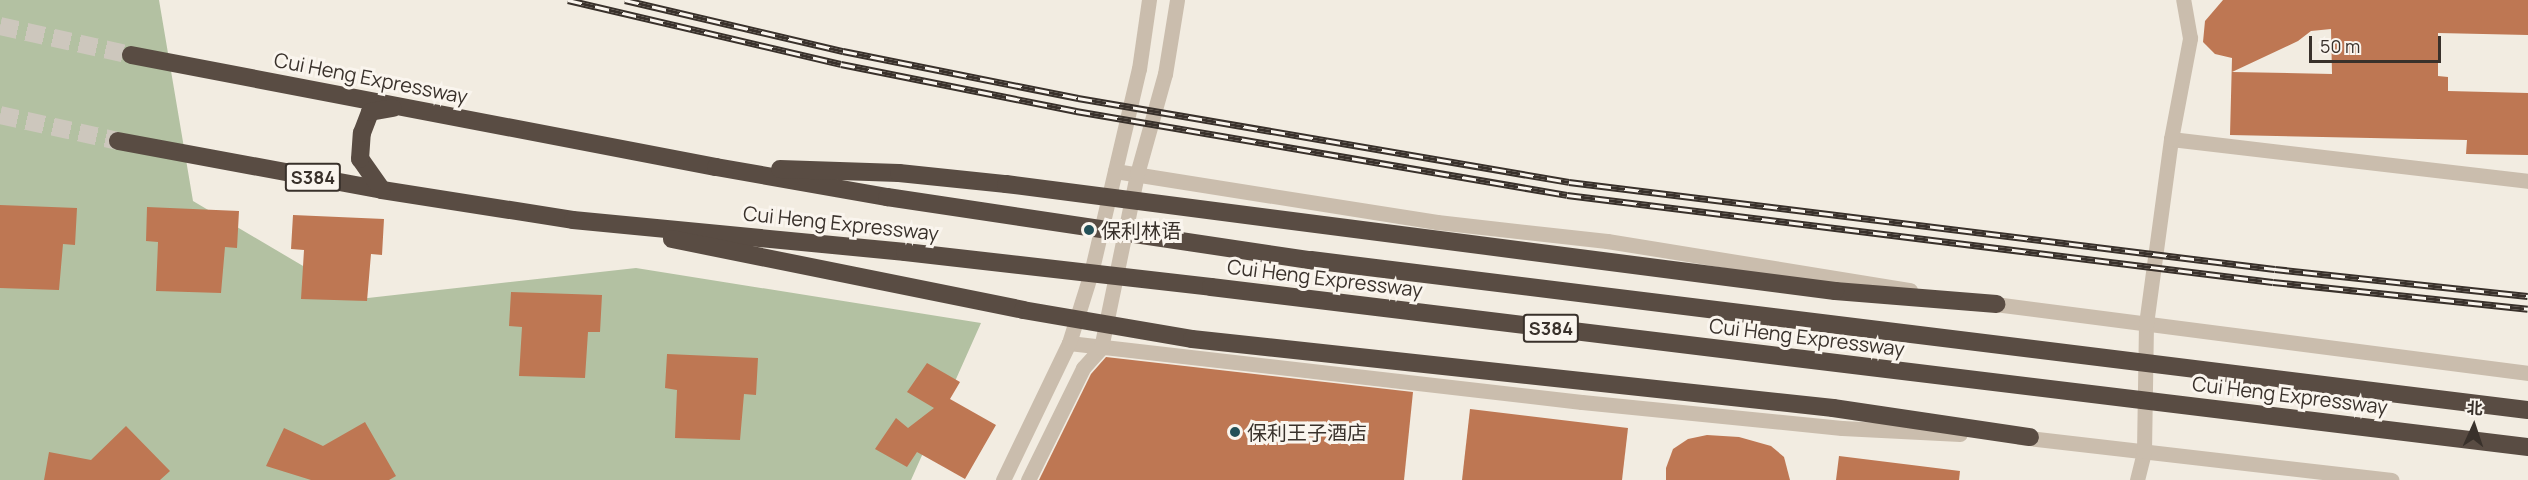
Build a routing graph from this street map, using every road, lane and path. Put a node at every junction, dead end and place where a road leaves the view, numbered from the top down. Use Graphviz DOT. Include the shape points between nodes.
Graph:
graph roads {
  1 [pos="1149,0"];
  2 [pos="1177,0"];
  3 [pos="2183,0"];
  4 [pos="131,55"];
  5 [pos="400,107"];
  6 [pos="2171,139"];
  7 [pos="118,141"];
  8 [pos="716,168"];
  9 [pos="1115,171"];
  10 [pos="1137,174"];
  11 [pos="2528,181"];
  12 [pos="382,190"];
  13 [pos="573,220"];
  14 [pos="1996,304"];
  15 [pos="2146,324"];
  16 [pos="1069,344"];
  17 [pos="1101,348"];
  18 [pos="2528,373"];
  19 [pos="2528,410"];
  20 [pos="2030,437"];
  21 [pos="2528,447"];
  22 [pos="2144,451"];
  23 [pos="1003,480"];
  24 [pos="1028,480"];
  25 [pos="2137,480"];
  26 [pos="2392,480"];
  1 -- 9 [label="street" via="1139,69"];
  2 -- 10 [label="street" via="1165,74"];
  3 -- 6 [label="street" via="2190,38"];
  4 -- 5 [label="highway, Cui Heng Expressway / S384"];
  5 -- 8 [label="highway, Cui Heng Expressway / S384"];
  5 -- 12 [label="highway" via="370,112 362,133 360,159"];
  6 -- 11 [label="street"];
  6 -- 15 [label="street"];
  7 -- 12 [label="highway, Cui Heng Expressway / S384"];
  8 -- 14 [label="highway, bridge" via="899,173 1006,184 1836,291"];
  8 -- 19 [label="highway, Cui Heng Expressway / S384, bridge" via="1311,260"];
  9 -- 10 [label="street"];
  9 -- 16 [label="street" via="1091,273"];
  10 -- 14 [label="street" via="1437,222 1607,241"];
  10 -- 17 [label="street"];
  12 -- 13 [label="highway, Cui Heng Expressway / S384"];
  13 -- 20 [label="highway, bridge" via="1023,310 1192,339 1833,408"];
  13 -- 21 [label="highway, Cui Heng Expressway / S384, bridge" via="1223,288"];
  14 -- 15 [label="street"];
  15 -- 18 [label="street"];
  15 -- 22 [label="street"];
  16 -- 17 [label="street"];
  16 -- 23 [label="street"];
  17 -- 20 [label="street" via="1842,428"];
  17 -- 24 [label="street" via="1083,368"];
  20 -- 22 [label="street"];
  22 -- 25 [label="street"];
  22 -- 26 [label="street"];
}
